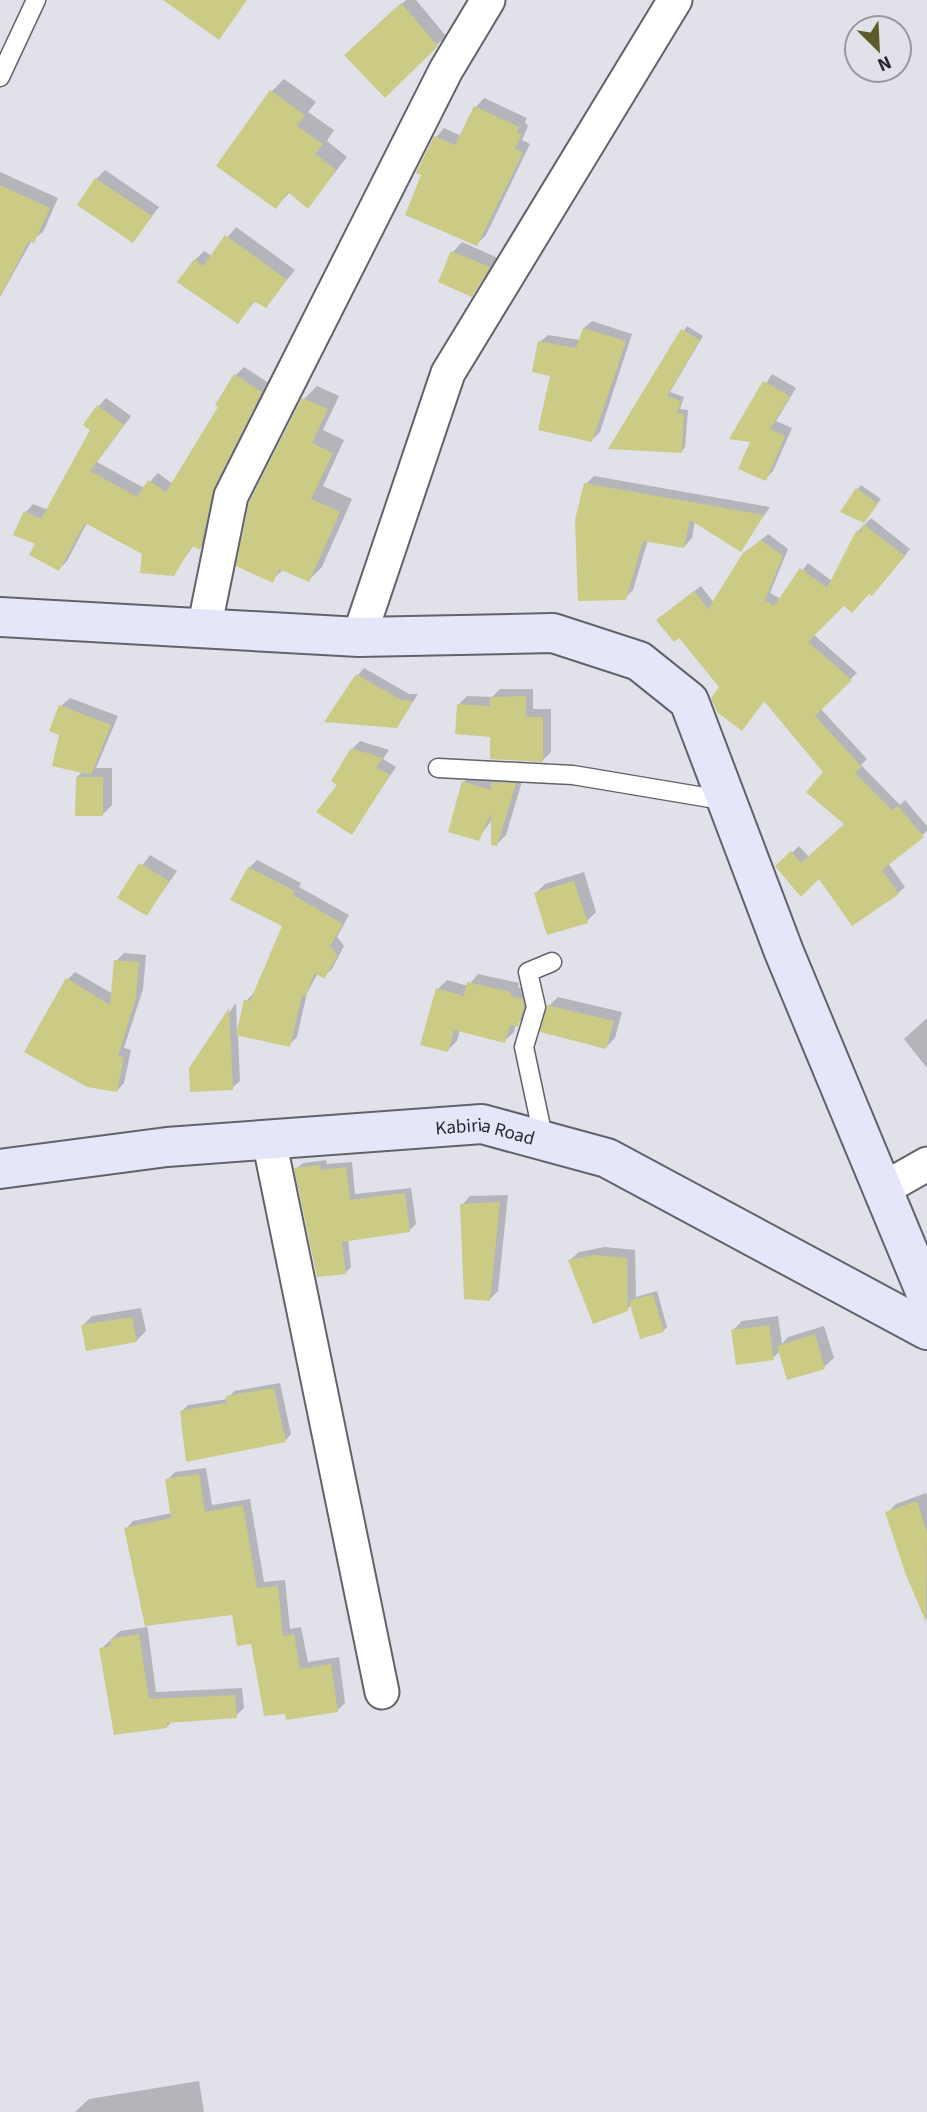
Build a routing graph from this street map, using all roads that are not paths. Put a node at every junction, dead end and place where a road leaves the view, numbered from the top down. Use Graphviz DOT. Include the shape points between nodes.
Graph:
graph roads {
  1 [pos="36,0"];
  2 [pos="488,0"];
  3 [pos="675,0"];
  4 [pos="0,78"];
  5 [pos="0,617"];
  6 [pos="204,629"];
  7 [pos="359,637"];
  8 [pos="438,768"];
  9 [pos="728,801"];
  10 [pos="552,962"];
  11 [pos="269,1140"];
  12 [pos="544,1141"];
  13 [pos="927,1164"];
  14 [pos="0,1169"];
  15 [pos="883,1189"];
  16 [pos="927,1296"];
  17 [pos="927,1330"];
  18 [pos="382,1692"];
  1 -- 4 [label="lane"];
  2 -- 6 [label="street" via="446,70 231,496"];
  3 -- 7 [label="street" via="448,373"];
  5 -- 6 [label="main road"];
  6 -- 7 [label="main road"];
  7 -- 9 [label="main road" via="553,633 639,661 689,701"];
  8 -- 9 [label="lane" via="573,775"];
  9 -- 15 [label="main road" via="784,952"];
  10 -- 12 [label="lane" via="528,972 536,1007 524,1047"];
  11 -- 12 [label="main road, Kabiria Road" via="482,1124"];
  11 -- 14 [label="main road, Kabiria Road" via="167,1147"];
  11 -- 18 [label="street"];
  12 -- 17 [label="main road, Kabiria Road" via="607,1158"];
  13 -- 15 [label="street"];
  15 -- 16 [label="main road"];
}
